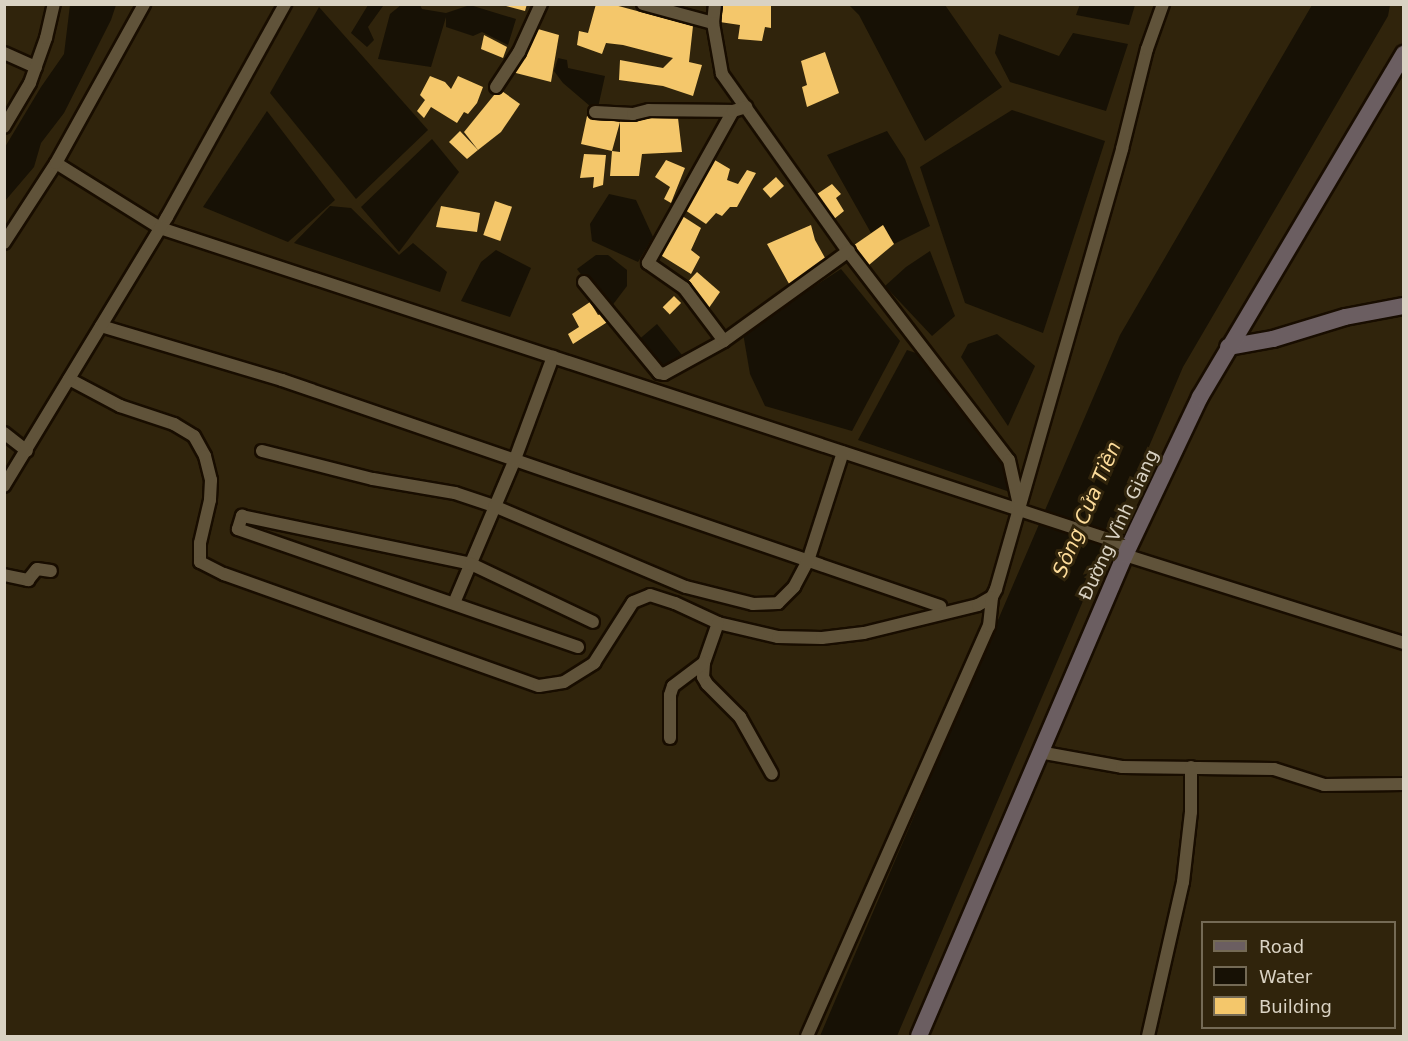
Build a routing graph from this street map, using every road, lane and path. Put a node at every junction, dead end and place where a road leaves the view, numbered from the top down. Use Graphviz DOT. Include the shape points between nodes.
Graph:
graph roads {
  1 [pos="54,4"];
  2 [pos="144,4"];
  3 [pos="285,4"];
  4 [pos="541,4"];
  5 [pos="643,4"];
  6 [pos="715,4"];
  7 [pos="1163,4"];
  8 [pos="713,23"];
  9 [pos="4,53"];
  10 [pos="1404,54"];
  11 [pos="36,67"];
  12 [pos="496,87"];
  13 [pos="746,107"];
  14 [pos="733,111"];
  15 [pos="595,112"];
  16 [pos="4,127"];
  17 [pos="56,163"];
  18 [pos="160,228"];
  19 [pos="4,243"];
  20 [pos="849,251"];
  21 [pos="584,282"];
  22 [pos="1404,306"];
  23 [pos="101,327"];
  24 [pos="724,341"];
  25 [pos="1228,347"];
  26 [pos="553,357"];
  27 [pos="69,379"];
  28 [pos="4,433"];
  29 [pos="27,451"];
  30 [pos="262,451"];
  31 [pos="843,452"];
  32 [pos="515,459"];
  33 [pos="4,486"];
  34 [pos="494,506"];
  35 [pos="1019,509"];
  36 [pos="1127,550"];
  37 [pos="808,561"];
  38 [pos="471,564"];
  39 [pos="51,572"];
  40 [pos="4,574"];
  41 [pos="992,597"];
  42 [pos="454,603"];
  43 [pos="940,606"];
  44 [pos="593,622"];
  45 [pos="718,623"];
  46 [pos="1404,643"];
  47 [pos="578,646"];
  48 [pos="704,663"];
  49 [pos="670,738"];
  50 [pos="1039,752"];
  51 [pos="1191,767"];
  52 [pos="772,774"];
  53 [pos="1404,784"];
  54 [pos="807,1036"];
  55 [pos="919,1036"];
  56 [pos="1148,1036"];
  1 -- 11 [label="street"];
  2 -- 17 [label="street"];
  3 -- 18 [label="street"];
  4 -- 12 [label="street" via="519,52"];
  5 -- 8 [label="street"];
  6 -- 8 [label="street"];
  7 -- 35 [label="street" via="1147,49"];
  8 -- 13 [label="street" via="722,74"];
  9 -- 11 [label="street"];
  10 -- 25 [label="street, Đường Vĩnh Giang"];
  11 -- 16 [label="street"];
  13 -- 14 [label="street"];
  13 -- 20 [label="street"];
  14 -- 15 [label="street"];
  14 -- 24 [label="street" via="648,263 684,288"];
  17 -- 18 [label="street"];
  17 -- 19 [label="street"];
  18 -- 23 [label="street"];
  18 -- 26 [label="street"];
  20 -- 24 [label="street"];
  20 -- 35 [label="street" via="1009,460"];
  21 -- 24 [label="street" via="662,375"];
  22 -- 25 [label="street"];
  23 -- 27 [label="street"];
  23 -- 32 [label="street" via="282,380"];
  25 -- 36 [label="street, Đường Vĩnh Giang"];
  26 -- 31 [label="street"];
  26 -- 32 [label="street"];
  27 -- 29 [label="street"];
  27 -- 45 [label="street" via="120,406 174,424 194,436 205,456 211,480 200,562 224,574 539,686 564,682 594,663 633,602 650,596"];
  28 -- 29 [label="street"];
  29 -- 33 [label="street"];
  30 -- 34 [label="street" via="373,479 455,493"];
  31 -- 35 [label="street"];
  31 -- 37 [label="street"];
  32 -- 34 [label="street"];
  32 -- 37 [label="street"];
  34 -- 37 [label="street" via="686,587 753,604 778,603 794,587"];
  34 -- 38 [label="street"];
  35 -- 36 [label="street" via="1112,540"];
  35 -- 41 [label="street"];
  36 -- 46 [label="street"];
  36 -- 50 [label="street, Đường Vĩnh Giang"];
  37 -- 43 [label="street"];
  38 -- 42 [label="street"];
  38 -- 42 [label="street" via="242,516 238,528"];
  38 -- 44 [label="street"];
  39 -- 40 [label="street" via="37,569 28,580"];
  41 -- 45 [label="street" via="978,605 864,633 822,638 769,636"];
  41 -- 54 [label="street" via="989,626"];
  42 -- 47 [label="street"];
  45 -- 48 [label="street"];
  48 -- 49 [label="street" via="673,686"];
  48 -- 52 [label="street" via="704,681 740,717"];
  50 -- 51 [label="street" via="1106,765"];
  50 -- 55 [label="street, Đường Vĩnh Giang"];
  51 -- 53 [label="street" via="1274,769 1323,785"];
  51 -- 56 [label="street" via="1191,812 1183,882"];
}
